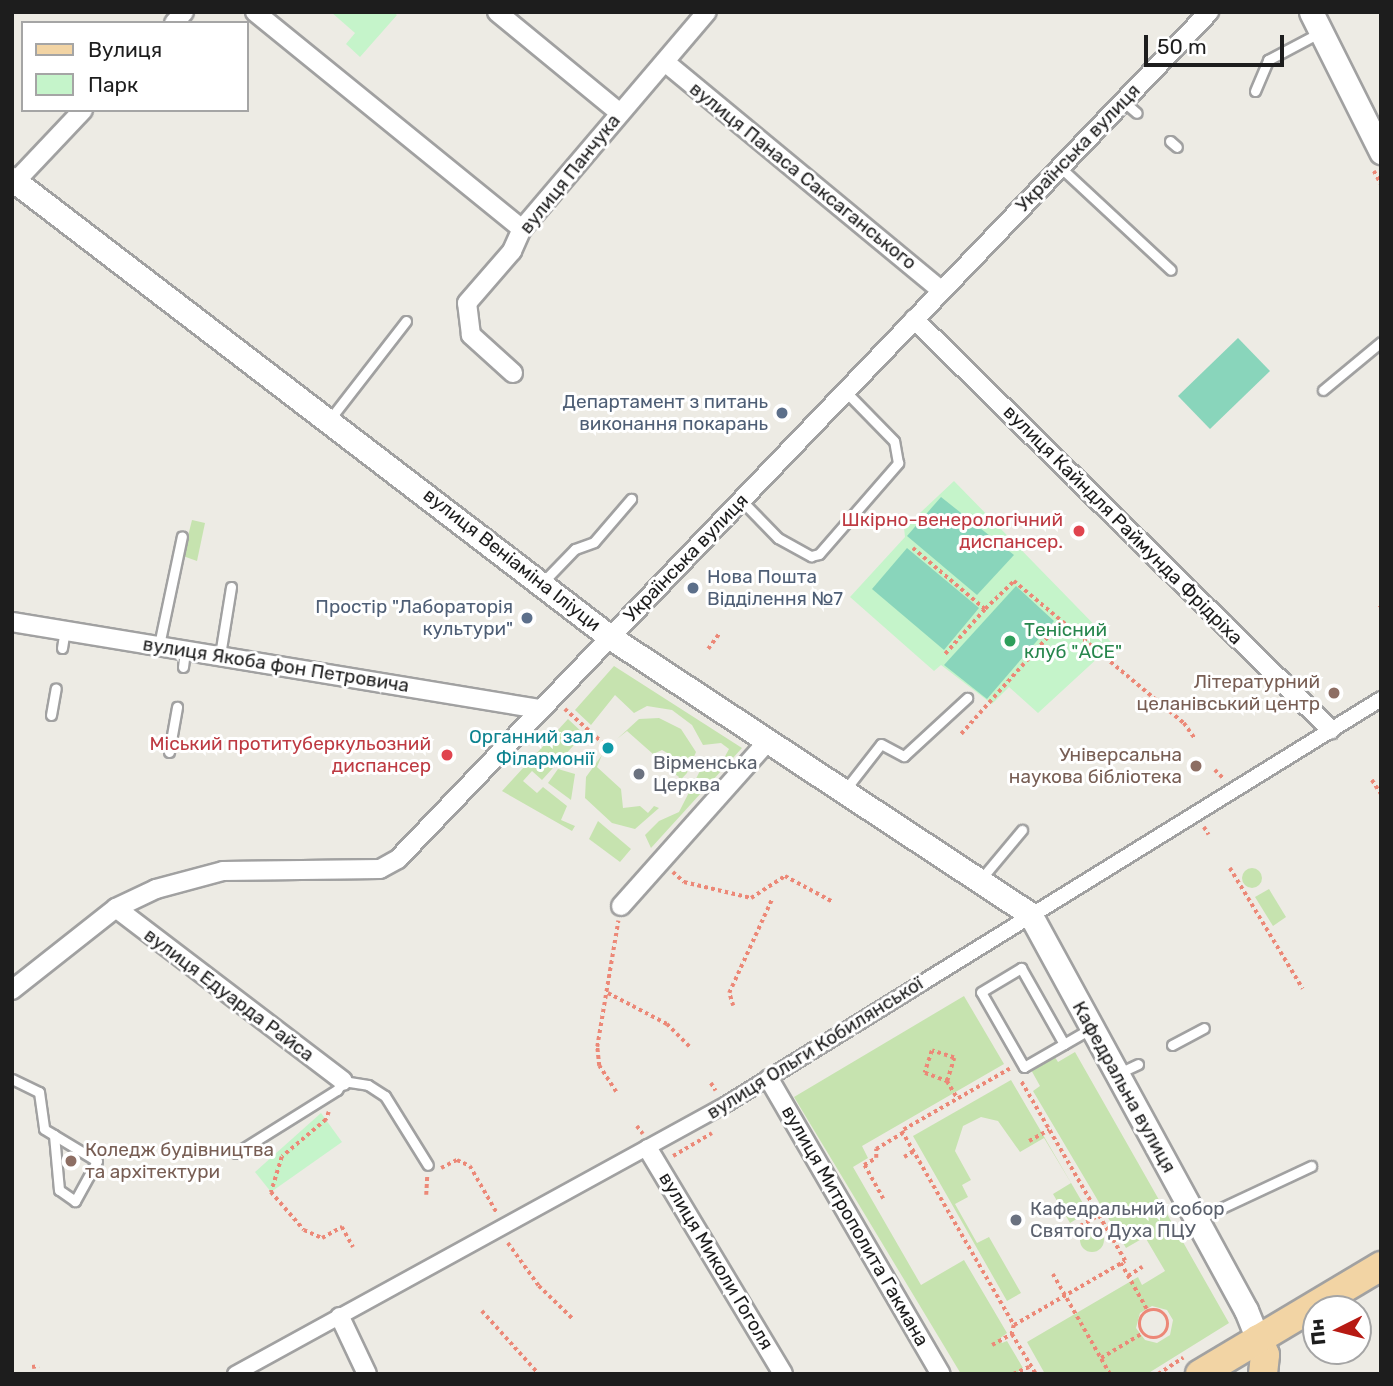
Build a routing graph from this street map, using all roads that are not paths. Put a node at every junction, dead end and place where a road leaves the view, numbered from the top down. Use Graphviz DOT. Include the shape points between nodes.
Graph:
graph roads {
  1 [pos="255,12"];
  2 [pos="497,12"];
  3 [pos="707,12"];
  4 [pos="1209,12"];
  5 [pos="1316,22"];
  6 [pos="665,62"];
  7 [pos="1255,91"];
  8 [pos="1123,102"];
  9 [pos="81,112"];
  10 [pos="620,113"];
  11 [pos="1137,113"];
  12 [pos="1381,152"];
  13 [pos="1060,167"];
  14 [pos="14,181"];
  15 [pos="522,229"];
  16 [pos="1171,270"];
  17 [pos="941,290"];
  18 [pos="914,319"];
  19 [pos="406,321"];
  20 [pos="1381,342"];
  21 [pos="513,373"];
  22 [pos="1323,390"];
  23 [pos="845,391"];
  24 [pos="329,421"];
  25 [pos="631,499"];
  26 [pos="741,500"];
  27 [pos="182,536"];
  28 [pos="542,582"];
  29 [pos="231,587"];
  30 [pos="12,622"];
  31 [pos="65,630"];
  32 [pos="610,637"];
  33 [pos="159,645"];
  34 [pos="62,648"];
  35 [pos="220,655"];
  36 [pos="56,688"];
  37 [pos="967,698"];
  38 [pos="1381,699"];
  39 [pos="545,703"];
  40 [pos="177,707"];
  41 [pos="51,715"];
  42 [pos="1331,730"];
  43 [pos="767,742"];
  44 [pos="169,752"];
  45 [pos="844,792"];
  46 [pos="1022,830"];
  47 [pos="980,880"];
  48 [pos="621,906"];
  49 [pos="116,908"];
  50 [pos="1030,914"];
  51 [pos="12,990"];
  52 [pos="1092,1028"];
  53 [pos="1204,1028"];
  54 [pos="1064,1044"];
  55 [pos="1172,1045"];
  56 [pos="12,1079"];
  57 [pos="769,1079"];
  58 [pos="343,1081"];
  59 [pos="54,1135"];
  60 [pos="648,1149"];
  61 [pos="236,1153"];
  62 [pos="428,1165"];
  63 [pos="1311,1166"];
  64 [pos="1196,1220"];
  65 [pos="1381,1266"];
  66 [pos="340,1317"];
  67 [pos="1258,1339"];
  68 [pos="235,1374"];
  69 [pos="367,1374"];
  70 [pos="783,1374"];
  71 [pos="941,1374"];
  72 [pos="1200,1374"];
  73 [pos="1263,1374"];
  1 -- 15 [label="street"];
  2 -- 10 [label="street"];
  3 -- 6 [label="street, вулиця Панчука"];
  4 -- 8 [label="street, Українська вулиця"];
  5 -- 7 [label="lane" via="1268,60"];
  5 -- 12 [label="street"];
  6 -- 10 [label="street, вулиця Панчука"];
  6 -- 17 [label="street, вулиця Панаса Саксаганського"];
  8 -- 11 [label="lane"];
  8 -- 13 [label="street, Українська вулиця"];
  9 -- 14 [label="street"];
  10 -- 15 [label="street, вулиця Панчука"];
  13 -- 16 [label="lane"];
  13 -- 17 [label="street, Українська вулиця"];
  14 -- 24 [label="street, вулиця Веніаміна Іліуци"];
  15 -- 21 [label="street, вулиця Панчука" via="512,251 467,303 471,335"];
  17 -- 18 [label="street, Українська вулиця"];
  18 -- 23 [label="street, Українська вулиця"];
  18 -- 42 [label="street, вулиця Кайндля Раймунда Фрідріха"];
  19 -- 24 [label="lane"];
  20 -- 22 [label="lane"];
  23 -- 26 [label="street, Українська вулиця"];
  23 -- 26 [label="lane" via="894,441 898,463 819,554 811,556 778,538"];
  24 -- 28 [label="street, вулиця Веніаміна Іліуци"];
  25 -- 28 [label="lane" via="594,542 575,549"];
  26 -- 32 [label="street, Українська вулиця"];
  27 -- 33 [label="lane"];
  28 -- 32 [label="street, вулиця Веніаміна Іліуци"];
  29 -- 35 [label="lane"];
  30 -- 31 [label="street, вулиця Якоба фон Петровича"];
  31 -- 33 [label="street, вулиця Якоба фон Петровича"];
  31 -- 34 [label="lane"];
  32 -- 39 [label="street, Українська вулиця"];
  32 -- 43 [label="street, вулиця Веніаміна Іліуци"];
  33 -- 35 [label="street, вулиця Якоба фон Петровича" via="184,659"];
  35 -- 39 [label="street, вулиця Якоба фон Петровича"];
  36 -- 41 [label="lane"];
  37 -- 45 [label="lane" via="904,756 881,744"];
  38 -- 42 [label="street, вулиця Ольги Кобилянської"];
  39 -- 49 [label="street, Українська вулиця" via="398,859 380,869 223,871 156,889"];
  40 -- 44 [label="lane"];
  42 -- 50 [label="street, вулиця Ольги Кобилянської"];
  43 -- 45 [label="street, вулиця Веніаміна Іліуци"];
  43 -- 48 [label="street"];
  45 -- 47 [label="street, вулиця Веніаміна Іліуци"];
  46 -- 47 [label="lane"];
  47 -- 50 [label="street, вулиця Веніаміна Іліуци"];
  49 -- 51 [label="street, Українська вулиця"];
  49 -- 58 [label="street, вулиця Едуарда Райса"];
  50 -- 52 [label="street, Кафедральна вулиця"];
  50 -- 57 [label="street, вулиця Ольги Кобилянської"];
  52 -- 54 [label="lane"];
  52 -- 64 [label="street, Кафедральна вулиця" via="1128,1069"];
  53 -- 55 [label="lane"];
  54 -- 54 [label="lane" via="1021,968 981,992 1024,1067"];
  56 -- 59 [label="lane" via="39,1092 44,1129"];
  57 -- 60 [label="street, вулиця Ольги Кобилянської"];
  57 -- 71 [label="street, вулиця Митрополита Гакмана"];
  58 -- 61 [label="lane" via="337,1090"];
  58 -- 62 [label="lane" via="368,1085 385,1096"];
  59 -- 59 [label="lane" via="59,1190 75,1201 97,1161"];
  60 -- 66 [label="street, вулиця Ольги Кобилянської"];
  60 -- 70 [label="street, вулиця Миколи Гоголя"];
  63 -- 64 [label="lane"];
  64 -- 67 [label="street, Кафедральна вулиця"];
  65 -- 67 [label="main road"];
  66 -- 68 [label="street, вулиця Ольги Кобилянської"];
  66 -- 69 [label="street"];
  67 -- 72 [label="main road"];
  67 -- 73 [label="main road, Кафедральна вулиця" via="1265,1355"];
}
